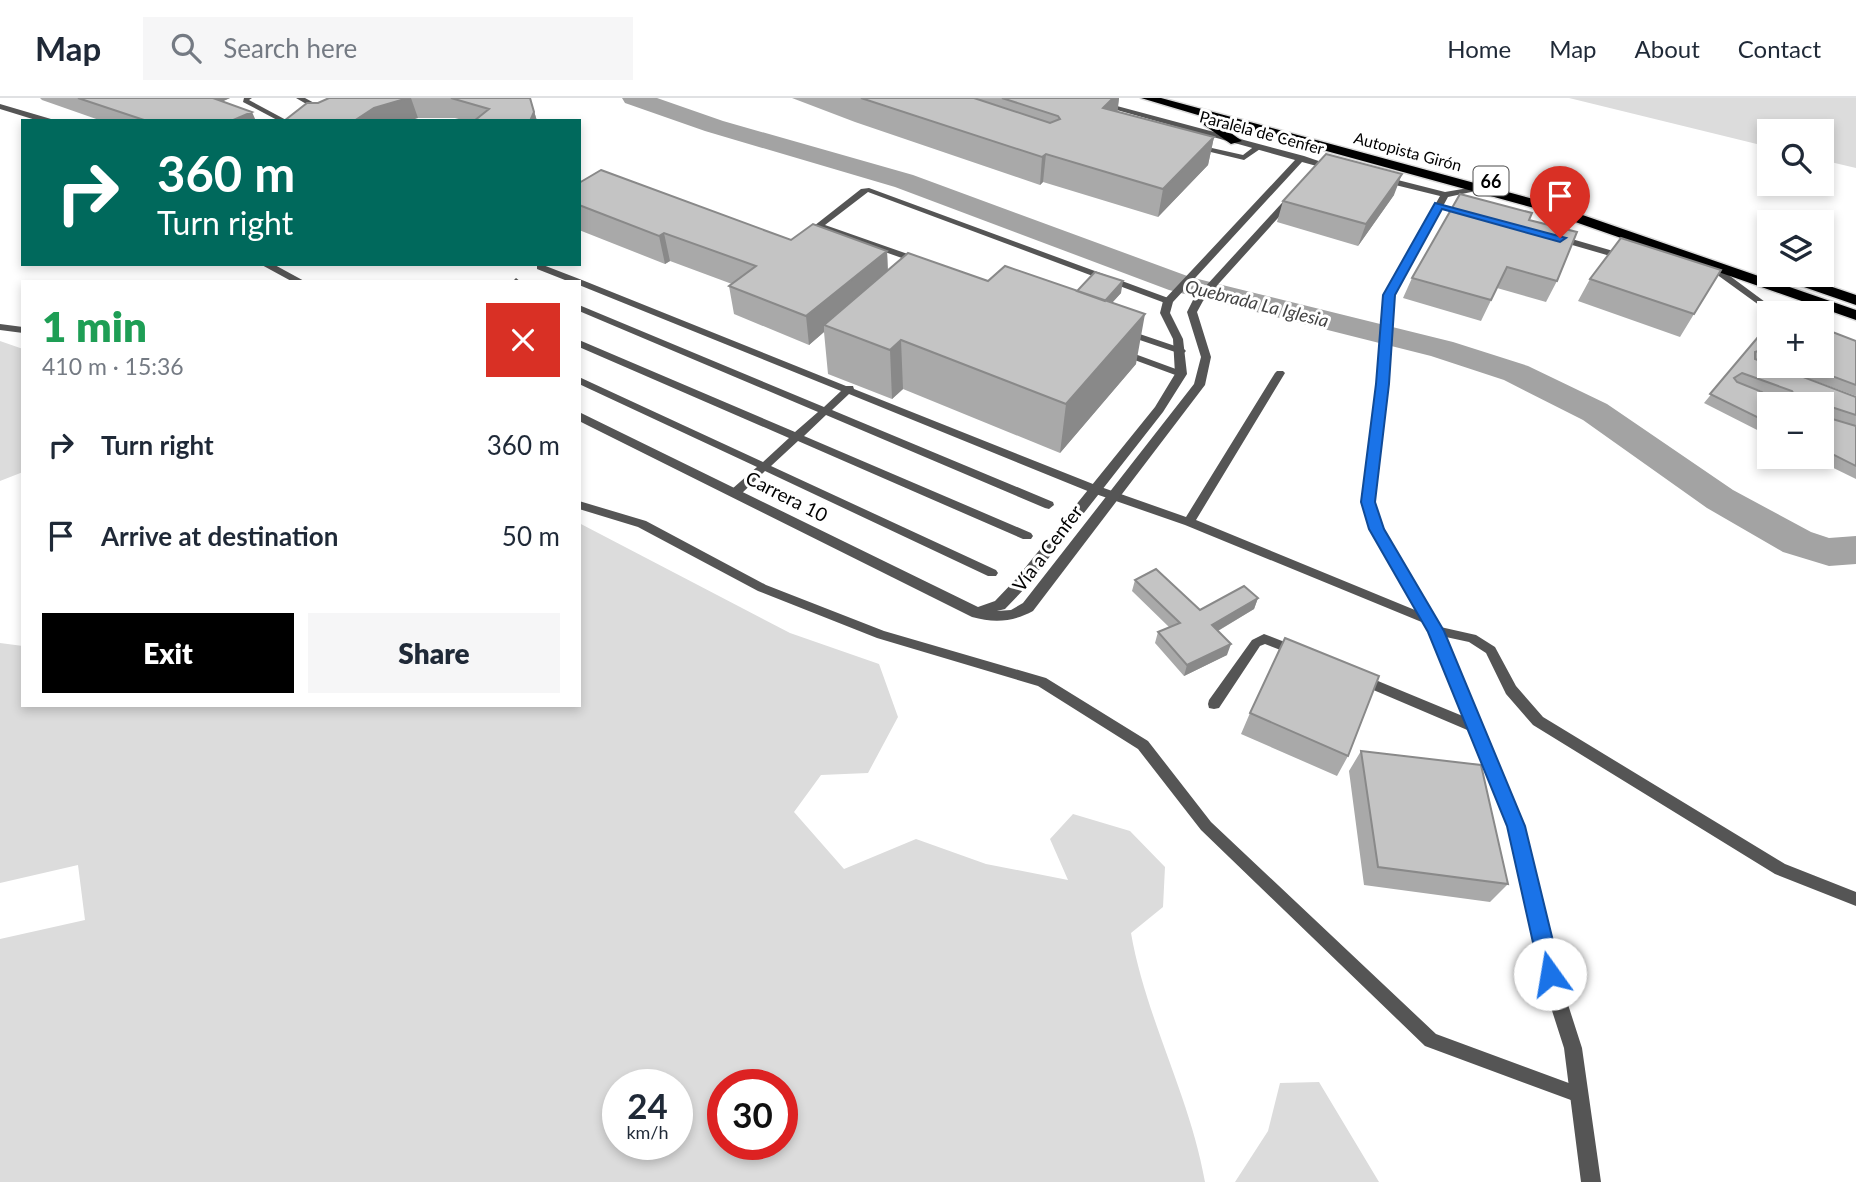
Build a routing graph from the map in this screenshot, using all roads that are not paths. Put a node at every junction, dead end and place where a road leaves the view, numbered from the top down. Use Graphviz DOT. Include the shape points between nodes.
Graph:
graph roads {
  1 [pos="248,98"];
  2 [pos="300,98"];
  3 [pos="1078,98"];
  4 [pos="1147,98"];
  5 [pos="1189,104"];
  6 [pos="0,106"];
  7 [pos="42,119"];
  8 [pos="281,119"];
  9 [pos="323,119"];
  10 [pos="1236,141"];
  11 [pos="1190,144"];
  12 [pos="1259,148"];
  13 [pos="1301,158"];
  14 [pos="1321,164"];
  15 [pos="1346,170"];
  16 [pos="1311,176"];
  17 [pos="1371,176"];
  18 [pos="1302,186"];
  19 [pos="1480,189"];
  20 [pos="1445,195"];
  21 [pos="1439,205"];
  22 [pos="1451,209"];
  23 [pos="819,226"];
  24 [pos="1548,235"];
  25 [pos="1625,235"];
  26 [pos="817,243"];
  27 [pos="1612,252"];
  28 [pos="1638,262"];
  29 [pos="930,265"];
  30 [pos="269,266"];
  31 [pos="1757,266"];
  32 [pos="540,267"];
  33 [pos="1710,271"];
  34 [pos="297,280"];
  35 [pos="574,280"];
  36 [pos="581,283"];
  37 [pos="1818,287"];
  38 [pos="1172,296"];
  39 [pos="1856,300"];
  40 [pos="1757,301"];
  41 [pos="581,308"];
  42 [pos="1856,316"];
  43 [pos="0,327"];
  44 [pos="1117,329"];
  45 [pos="21,330"];
  46 [pos="581,344"];
  47 [pos="1108,346"];
  48 [pos="1181,351"];
  49 [pos="1280,373"];
  50 [pos="1181,374"];
  51 [pos="581,381"];
  52 [pos="850,388"];
  53 [pos="825,410"];
  54 [pos="581,417"];
  55 [pos="798,436"];
  56 [pos="764,467"];
  57 [pos="1094,489"];
  58 [pos="736,492"];
  59 [pos="1111,495"];
  60 [pos="1049,505"];
  61 [pos="581,506"];
  62 [pos="1189,522"];
  63 [pos="1027,536"];
  64 [pos="992,573"];
  65 [pos="976,613"];
  66 [pos="1432,626"];
  67 [pos="1314,659"];
  68 [pos="1352,675"];
  69 [pos="1214,704"];
  70 [pos="1477,728"];
  71 [pos="1856,899"];
  72 [pos="1579,1095"];
  73 [pos="1591,1182"];
  1 -- 8 [label="lane" via="245,101"];
  2 -- 9 [label="lane" via="332,114"];
  3 -- 10 [label="street, Paralela de Cenfer"];
  4 -- 5 [label="highway, Autopista Girón / 66"];
  5 -- 10 [label="highway"];
  5 -- 19 [label="highway, Autopista Girón / 66"];
  5 -- 31 [label="highway, Autopista Girón / 66" via="1531,191"];
  6 -- 7 [label="street"];
  10 -- 12 [label="street, Paralela de Cenfer"];
  11 -- 12 [label="lane" via="1244,158"];
  12 -- 13 [label="street, Paralela de Cenfer"];
  13 -- 14 [label="street, Paralela de Cenfer"];
  13 -- 38 [label="street"];
  14 -- 15 [label="street, Paralela de Cenfer"];
  14 -- 16 [label="street"];
  17 -- 20 [label="street"];
  18 -- 59 [label="street, Vía a Cenfer" via="1198,300 1192,312 1206,357 1199,385"];
  19 -- 20 [label="street"];
  19 -- 25 [label="highway, Autopista Girón / 66"];
  20 -- 21 [label="street"];
  21 -- 22 [label="lane"];
  21 -- 66 [label="street" via="1389,295 1368,502 1376,529"];
  23 -- 26 [label="lane" via="800,241"];
  23 -- 29 [label="lane"];
  23 -- 38 [label="lane" via="864,191 876,192"];
  24 -- 27 [label="lane"];
  25 -- 27 [label="lane"];
  25 -- 33 [label="highway, Autopista Girón / 66"];
  27 -- 28 [label="lane"];
  30 -- 34 [label="street"];
  32 -- 35 [label="lane"];
  33 -- 40 [label="lane"];
  33 -- 42 [label="highway, Autopista Girón / 66"];
  36 -- 52 [label="lane"];
  37 -- 39 [label="highway"];
  38 -- 48 [label="street" via="1165,313"];
  41 -- 53 [label="lane"];
  43 -- 45 [label="lane"];
  44 -- 48 [label="lane"];
  46 -- 55 [label="lane"];
  47 -- 50 [label="lane"];
  48 -- 50 [label="street"];
  49 -- 62 [label="lane"];
  50 -- 57 [label="street, Vía a Cenfer" via="1159,409"];
  51 -- 56 [label="lane"];
  52 -- 53 [label="lane"];
  52 -- 57 [label="lane"];
  53 -- 55 [label="lane"];
  53 -- 60 [label="lane"];
  54 -- 58 [label="street, Carrera 10"];
  55 -- 56 [label="lane"];
  55 -- 63 [label="lane"];
  56 -- 58 [label="lane"];
  56 -- 64 [label="lane"];
  57 -- 59 [label="lane"];
  57 -- 65 [label="street, Vía a Cenfer" via="1010,596 1000,605"];
  58 -- 65 [label="street, Carrera 10"];
  59 -- 62 [label="lane"];
  59 -- 65 [label="street, Vía a Cenfer" via="1028,607 999,619"];
  61 -- 72 [label="lane" via="642,524 762,588 881,635 1042,682 1143,745 1206,826 1431,1040"];
  62 -- 66 [label="lane"];
  66 -- 70 [label="street"];
  66 -- 71 [label="lane" via="1472,638 1491,650 1511,690 1538,722 1780,869"];
  67 -- 69 [label="lane" via="1264,639 1256,643"];
  68 -- 70 [label="lane"];
  70 -- 72 [label="street" via="1516,826 1555,992 1573,1048"];
  72 -- 73 [label="street"];
}
